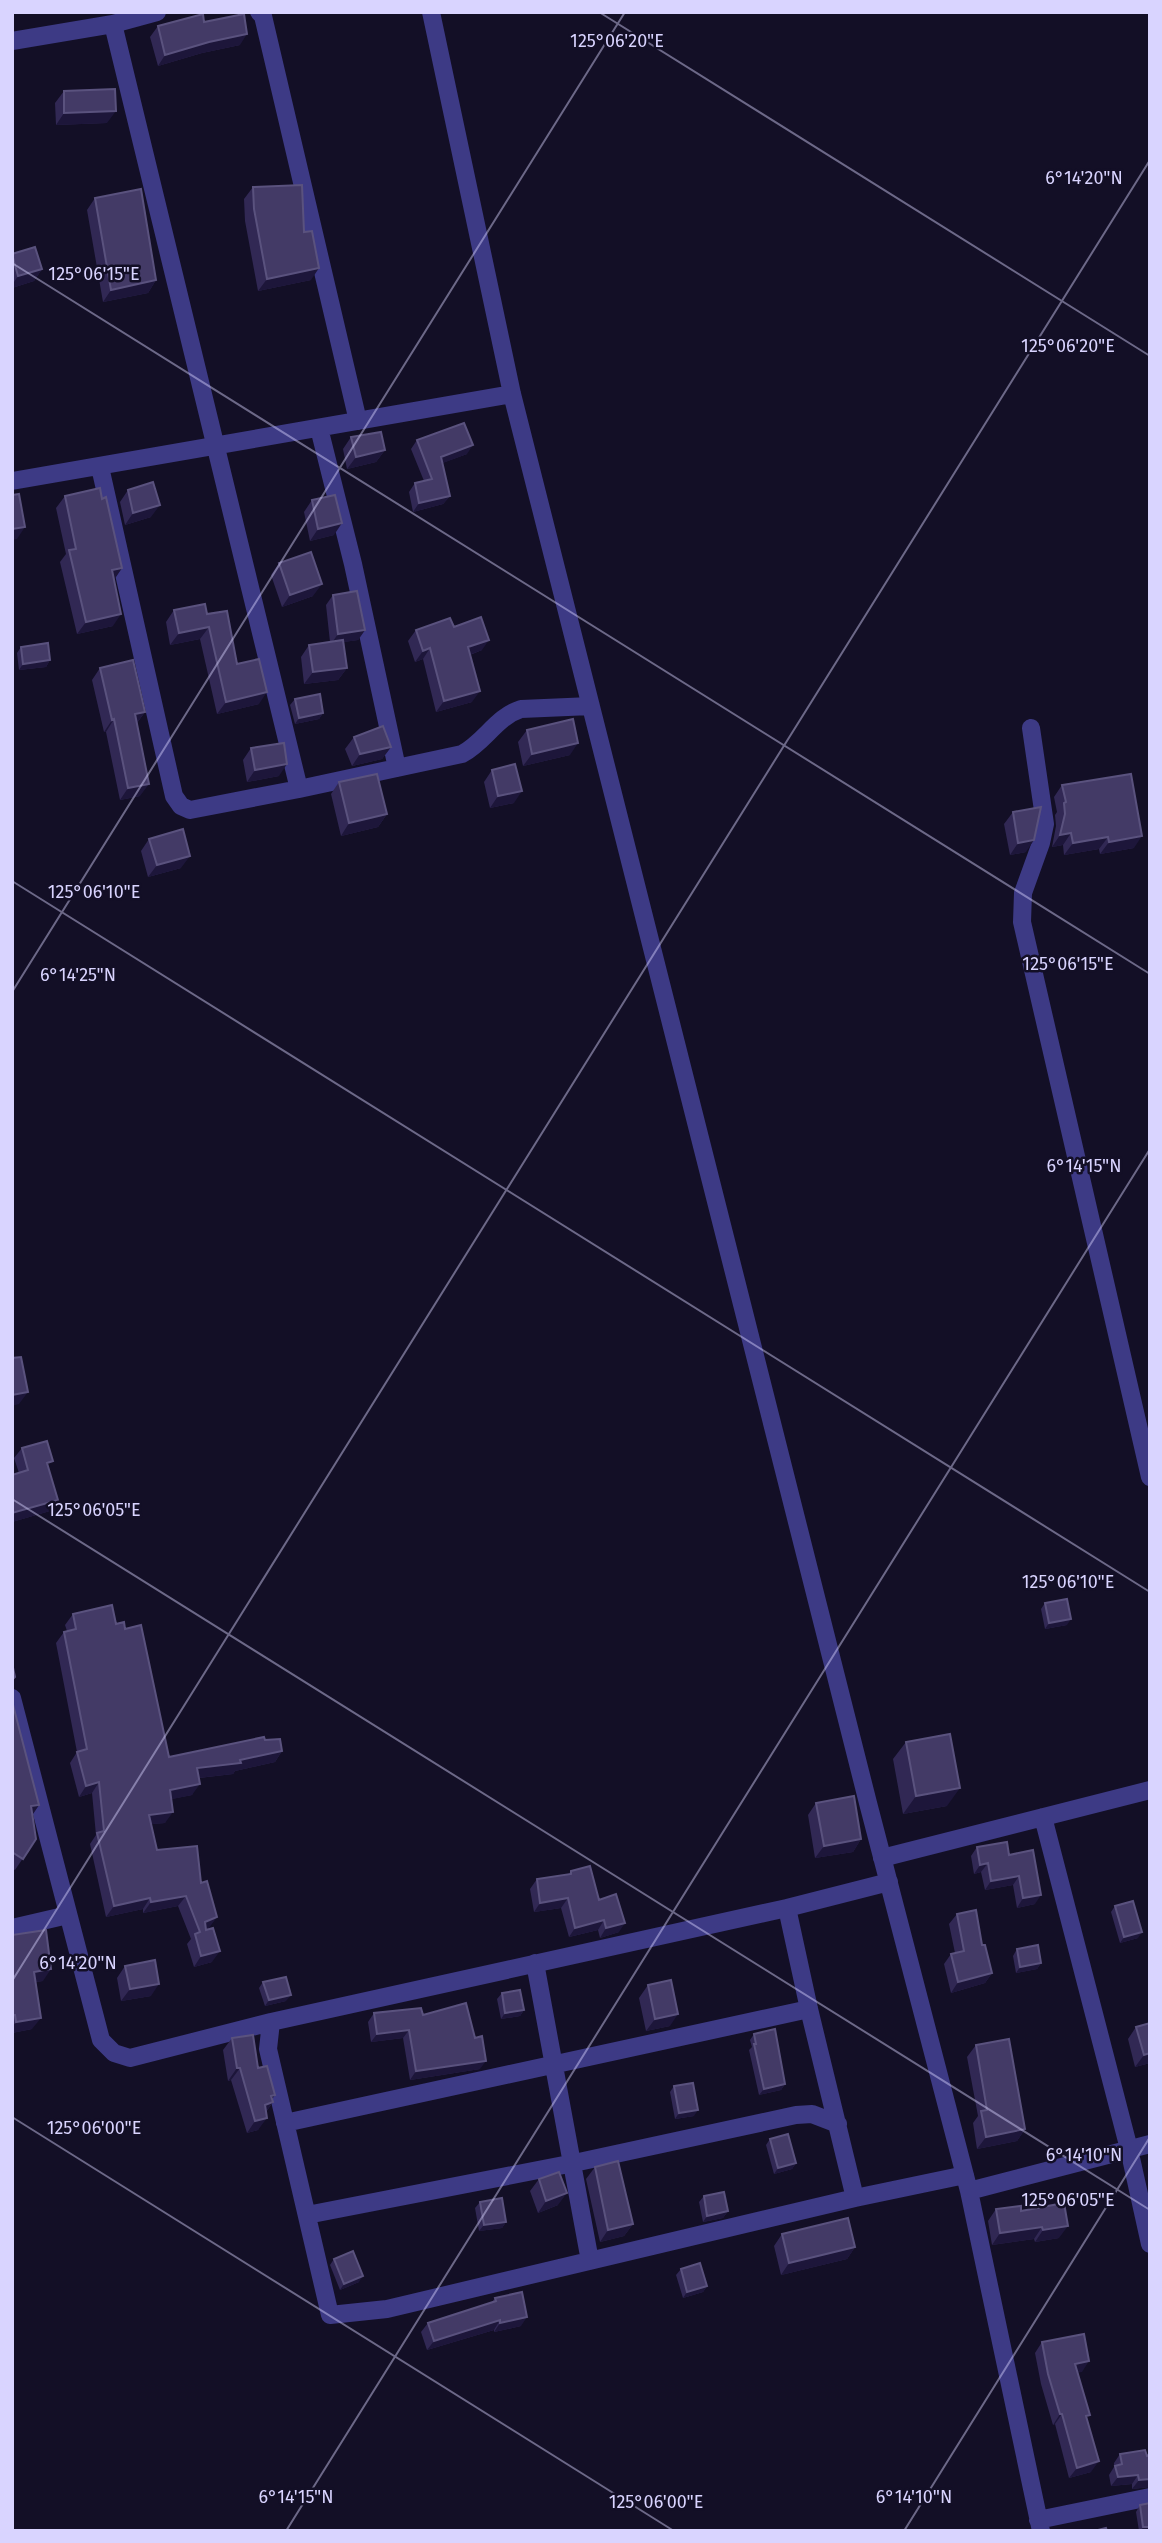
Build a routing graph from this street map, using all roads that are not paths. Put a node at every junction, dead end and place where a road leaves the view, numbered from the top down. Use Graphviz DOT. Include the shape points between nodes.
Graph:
graph roads {
  1 [pos="157,12"];
  2 [pos="259,12"];
  3 [pos="431,12"];
  4 [pos="113,24"];
  5 [pos="12,41"];
  6 [pos="512,394"];
  7 [pos="358,421"];
  8 [pos="319,428"];
  9 [pos="215,447"];
  10 [pos="100,467"];
  11 [pos="13,480"];
  12 [pos="591,706"];
  13 [pos="1031,729"];
  14 [pos="397,768"];
  15 [pos="299,789"];
  16 [pos="1150,1477"];
  17 [pos="12,1698"];
  18 [pos="1150,1790"];
  19 [pos="1043,1817"];
  20 [pos="882,1858"];
  21 [pos="889,1882"];
  22 [pos="788,1908"];
  23 [pos="68,1915"];
  24 [pos="12,1928"];
  25 [pos="535,1963"];
  26 [pos="809,2009"];
  27 [pos="271,2022"];
  28 [pos="554,2065"];
  29 [pos="285,2123"];
  30 [pos="838,2124"];
  31 [pos="1150,2144"];
  32 [pos="1129,2149"];
  33 [pos="573,2163"];
  34 [pos="967,2183"];
  35 [pos="855,2198"];
  36 [pos="307,2215"];
  37 [pos="1150,2244"];
  38 [pos="590,2261"];
  39 [pos="1150,2497"];
  40 [pos="1039,2525"];
  1 -- 4 [label="street"];
  2 -- 7 [label="street"];
  3 -- 6 [label="street"];
  4 -- 5 [label="street"];
  4 -- 9 [label="street"];
  6 -- 7 [label="street"];
  6 -- 12 [label="street"];
  7 -- 8 [label="street"];
  8 -- 9 [label="street"];
  8 -- 14 [label="street"];
  9 -- 10 [label="street"];
  9 -- 15 [label="street"];
  10 -- 11 [label="street"];
  10 -- 15 [label="street" via="174,796 190,810"];
  12 -- 14 [label="street" via="521,709 498,722 462,754"];
  12 -- 20 [label="street"];
  13 -- 16 [label="street" via="1045,824 1023,893 1022,922"];
  14 -- 15 [label="street"];
  17 -- 23 [label="street"];
  18 -- 19 [label="street"];
  19 -- 20 [label="street"];
  19 -- 32 [label="street"];
  20 -- 21 [label="street"];
  21 -- 22 [label="street"];
  21 -- 34 [label="street"];
  22 -- 25 [label="street"];
  22 -- 26 [label="street"];
  23 -- 24 [label="street"];
  23 -- 27 [label="street" via="102,2040 114,2053 130,2058"];
  25 -- 27 [label="street"];
  25 -- 28 [label="street"];
  26 -- 28 [label="street"];
  26 -- 30 [label="street"];
  27 -- 29 [label="street" via="268,2049"];
  28 -- 29 [label="street"];
  28 -- 33 [label="street"];
  29 -- 36 [label="street"];
  30 -- 33 [label="street" via="812,2114 796,2115"];
  30 -- 35 [label="street"];
  31 -- 32 [label="street"];
  32 -- 34 [label="street"];
  32 -- 37 [label="street"];
  33 -- 36 [label="street"];
  33 -- 38 [label="street"];
  34 -- 35 [label="street"];
  34 -- 40 [label="street"];
  35 -- 38 [label="street"];
  36 -- 38 [label="street" via="330,2315 387,2308"];
  39 -- 40 [label="street"];
}
